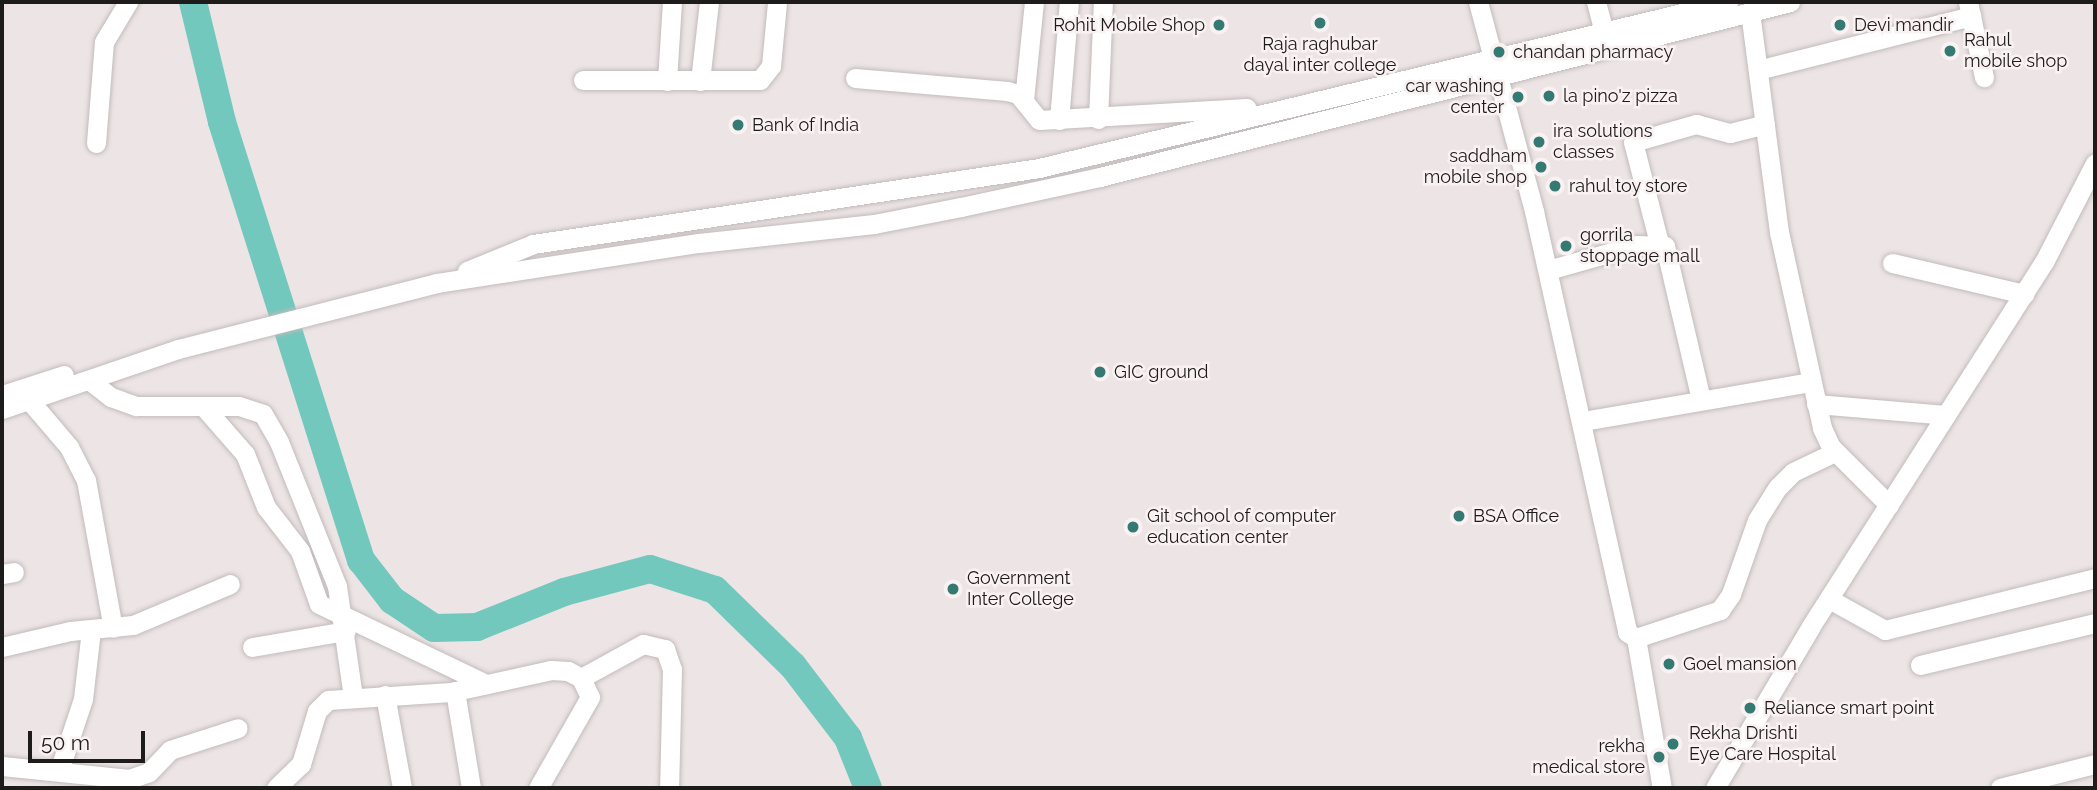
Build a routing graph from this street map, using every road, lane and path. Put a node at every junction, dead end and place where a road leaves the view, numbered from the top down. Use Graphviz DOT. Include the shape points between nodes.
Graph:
graph roads {
  1 [pos="128,2"];
  2 [pos="672,2"];
  3 [pos="709,2"];
  4 [pos="777,2"];
  5 [pos="1034,2"];
  6 [pos="1069,2"];
  7 [pos="1103,2"];
  8 [pos="1478,2"];
  9 [pos="1596,2"];
  10 [pos="1728,2"];
  11 [pos="1790,2"];
  12 [pos="1687,7"];
  13 [pos="1970,9"];
  14 [pos="1750,12"];
  15 [pos="1605,34"];
  16 [pos="1494,58"];
  17 [pos="1758,70"];
  18 [pos="1984,77"];
  19 [pos="855,78"];
  20 [pos="1497,79"];
  21 [pos="583,80"];
  22 [pos="667,81"];
  23 [pos="700,82"];
  24 [pos="1024,100"];
  25 [pos="1286,107"];
  26 [pos="1098,119"];
  27 [pos="1059,120"];
  28 [pos="1765,124"];
  29 [pos="96,143"];
  30 [pos="2095,163"];
  31 [pos="1659,243"];
  32 [pos="1892,262"];
  33 [pos="1548,270"];
  34 [pos="437,283"];
  35 [pos="2024,293"];
  36 [pos="178,349"];
  37 [pos="89,380"];
  38 [pos="1811,382"];
  39 [pos="2,395"];
  40 [pos="29,400"];
  41 [pos="1701,400"];
  42 [pos="1816,404"];
  43 [pos="203,406"];
  44 [pos="2,410"];
  45 [pos="1946,415"];
  46 [pos="1583,421"];
  47 [pos="1835,452"];
  48 [pos="1889,505"];
  49 [pos="2095,578"];
  50 [pos="230,584"];
  51 [pos="1829,599"];
  52 [pos="2095,623"];
  53 [pos="345,625"];
  54 [pos="113,628"];
  55 [pos="91,630"];
  56 [pos="1636,638"];
  57 [pos="252,647"];
  58 [pos="2,648"];
  59 [pos="1920,665"];
  60 [pos="581,678"];
  61 [pos="486,684"];
  62 [pos="455,691"];
  63 [pos="385,695"];
  64 [pos="353,697"];
  65 [pos="238,728"];
  66 [pos="2095,764"];
  67 [pos="2,766"];
  68 [pos="59,772"];
  69 [pos="276,788"];
  70 [pos="401,788"];
  71 [pos="471,788"];
  72 [pos="538,788"];
  73 [pos="669,788"];
  74 [pos="1662,788"];
  75 [pos="1716,788"];
  76 [pos="2000,788"];
  1 -- 29 [label="street" via="104,42"];
  2 -- 22 [label="street"];
  3 -- 23 [label="street"];
  4 -- 23 [label="street" via="771,66 764,76 755,82"];
  5 -- 24 [label="street"];
  6 -- 27 [label="street"];
  7 -- 26 [label="street"];
  8 -- 16 [label="street"];
  9 -- 15 [label="street"];
  10 -- 12 [label="street"];
  11 -- 14 [label="street"];
  12 -- 15 [label="street"];
  13 -- 17 [label="street"];
  13 -- 18 [label="street"];
  14 -- 17 [label="street"];
  14 -- 20 [label="street"];
  15 -- 16 [label="street"];
  16 -- 20 [label="street"];
  16 -- 25 [label="street"];
  17 -- 28 [label="street"];
  19 -- 24 [label="street" via="1007,90"];
  20 -- 33 [label="street"];
  20 -- 34 [label="street" via="1100,177 874,224 699,243"];
  21 -- 22 [label="street"];
  22 -- 23 [label="street"];
  24 -- 27 [label="street" via="1033,118"];
  25 -- 26 [label="street"];
  25 -- 34 [label="street" via="979,179 763,206 533,244"];
  26 -- 27 [label="street"];
  28 -- 31 [label="street" via="1730,133 1696,124 1633,142"];
  28 -- 38 [label="street" via="1779,233"];
  30 -- 35 [label="street"];
  31 -- 33 [label="street"];
  31 -- 41 [label="street" via="1669,253"];
  32 -- 35 [label="street"];
  33 -- 46 [label="street"];
  34 -- 36 [label="street"];
  35 -- 45 [label="street"];
  36 -- 37 [label="street"];
  36 -- 39 [label="street" via="133,352"];
  37 -- 40 [label="street"];
  37 -- 43 [label="street" via="111,397 136,406"];
  38 -- 41 [label="street"];
  38 -- 42 [label="street"];
  40 -- 44 [label="street"];
  40 -- 54 [label="street" via="69,447 83,473"];
  41 -- 46 [label="street"];
  42 -- 45 [label="street"];
  42 -- 47 [label="street"];
  43 -- 53 [label="street" via="245,454 266,507 300,551 315,599"];
  43 -- 53 [label="street" via="257,410 271,423 332,570"];
  45 -- 48 [label="street"];
  46 -- 56 [label="street" via="1627,632"];
  47 -- 48 [label="street"];
  47 -- 56 [label="street" via="1793,472 1778,486 1757,520 1731,594 1720,610"];
  48 -- 51 [label="street"];
  49 -- 51 [label="street" via="1885,630"];
  50 -- 54 [label="street" via="150,619"];
  51 -- 75 [label="street"];
  52 -- 59 [label="street"];
  53 -- 57 [label="street"];
  53 -- 61 [label="street"];
  53 -- 64 [label="street"];
  54 -- 55 [label="street"];
  55 -- 58 [label="street"];
  55 -- 68 [label="street" via="83,699"];
  56 -- 74 [label="street"];
  60 -- 61 [label="street" via="551,670"];
  60 -- 72 [label="street" via="590,697 587,708"];
  60 -- 73 [label="street" via="643,644 665,649 672,669"];
  61 -- 62 [label="street"];
  62 -- 63 [label="street"];
  62 -- 71 [label="street"];
  63 -- 64 [label="street"];
  63 -- 70 [label="street"];
  64 -- 69 [label="street" via="321,705 301,764"];
  65 -- 68 [label="street" via="170,750 141,777"];
  66 -- 76 [label="street"];
  67 -- 68 [label="street"];
}
